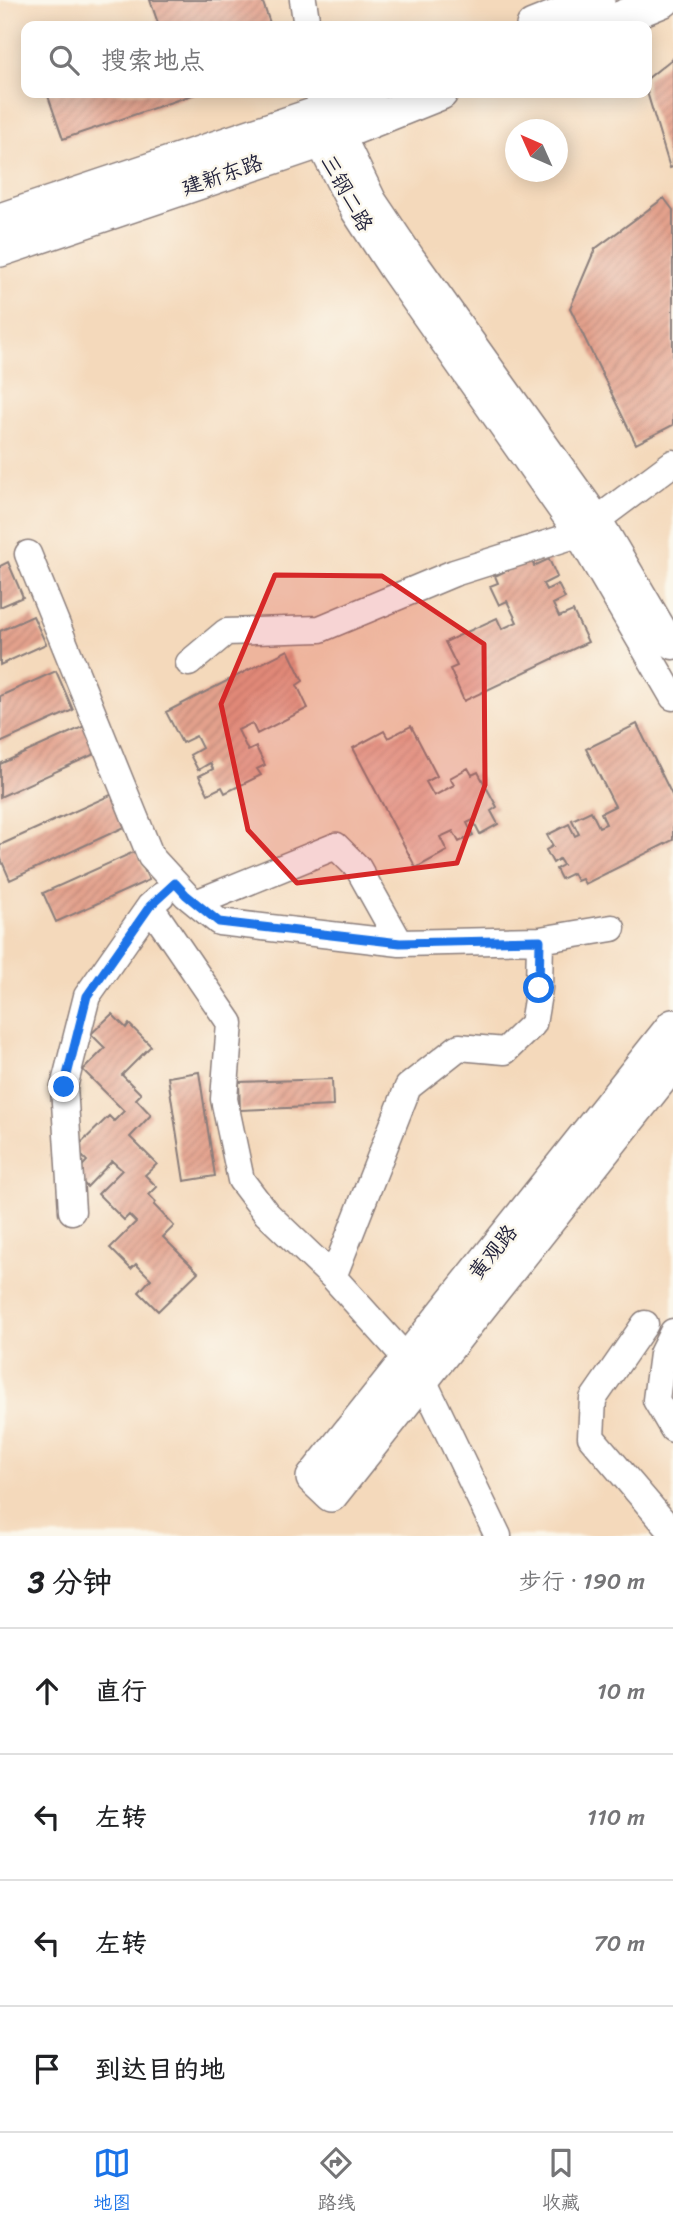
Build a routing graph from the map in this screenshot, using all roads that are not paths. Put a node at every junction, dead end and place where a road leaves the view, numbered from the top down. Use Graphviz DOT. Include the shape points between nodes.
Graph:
graph roads {
  1 [pos="303,0"];
  2 [pos="598,0"];
  3 [pos="664,0"];
  4 [pos="306,21"];
  5 [pos="546,21"];
  6 [pos="613,21"];
  7 [pos="361,98"];
  8 [pos="420,98"];
  9 [pos="325,120"];
  10 [pos="0,220"];
  11 [pos="0,250"];
  12 [pos="673,463"];
  13 [pos="589,527"];
  14 [pos="28,554"];
  15 [pos="673,646"];
  16 [pos="189,663"];
  17 [pos="673,697"];
  18 [pos="175,883"];
  19 [pos="196,903"];
  20 [pos="150,906"];
  21 [pos="612,928"];
  22 [pos="540,940"];
  23 [pos="400,943"];
  24 [pos="673,1026"];
  25 [pos="673,1063"];
  26 [pos="72,1211"];
  27 [pos="333,1278"];
  28 [pos="645,1324"];
  29 [pos="673,1332"];
  30 [pos="415,1369"];
  31 [pos="673,1429"];
  32 [pos="322,1487"];
  33 [pos="673,1533"];
  34 [pos="498,1536"];
  1 -- 4 [label="street"];
  2 -- 5 [label="main road"];
  3 -- 6 [label="main road"];
  7 -- 9 [label="main road, 建新东路"];
  8 -- 9 [label="main road, 建新东路"];
  9 -- 10 [label="main road, 建新东路"];
  9 -- 11 [label="main road, 建新东路"];
  9 -- 13 [label="street, 三钢二路" via="354,211 384,258"];
  12 -- 13 [label="street"];
  13 -- 15 [label="street, 三钢二路"];
  13 -- 16 [label="street" via="453,573 320,629 226,632"];
  13 -- 17 [label="street, 三钢二路"];
  14 -- 18 [label="street" via="151,857"];
  18 -- 19 [label="street"];
  18 -- 20 [label="street"];
  19 -- 23 [label="street" via="219,922"];
  19 -- 23 [label="street" via="336,846 358,869"];
  20 -- 26 [label="street" via="87,996 64,1087"];
  20 -- 27 [label="street" via="230,1023 224,1099 241,1180 266,1213"];
  21 -- 22 [label="street"];
  22 -- 23 [label="street"];
  22 -- 27 [label="street" via="533,1024 505,1051 459,1047 408,1087"];
  24 -- 30 [label="main road, 黄观路"];
  25 -- 30 [label="main road, 黄观路"];
  27 -- 30 [label="street"];
  28 -- 33 [label="street" via="593,1399 591,1437"];
  29 -- 31 [label="street" via="662,1354 656,1400"];
  30 -- 32 [label="main road, 黄观路"];
  30 -- 34 [label="street"];
}
